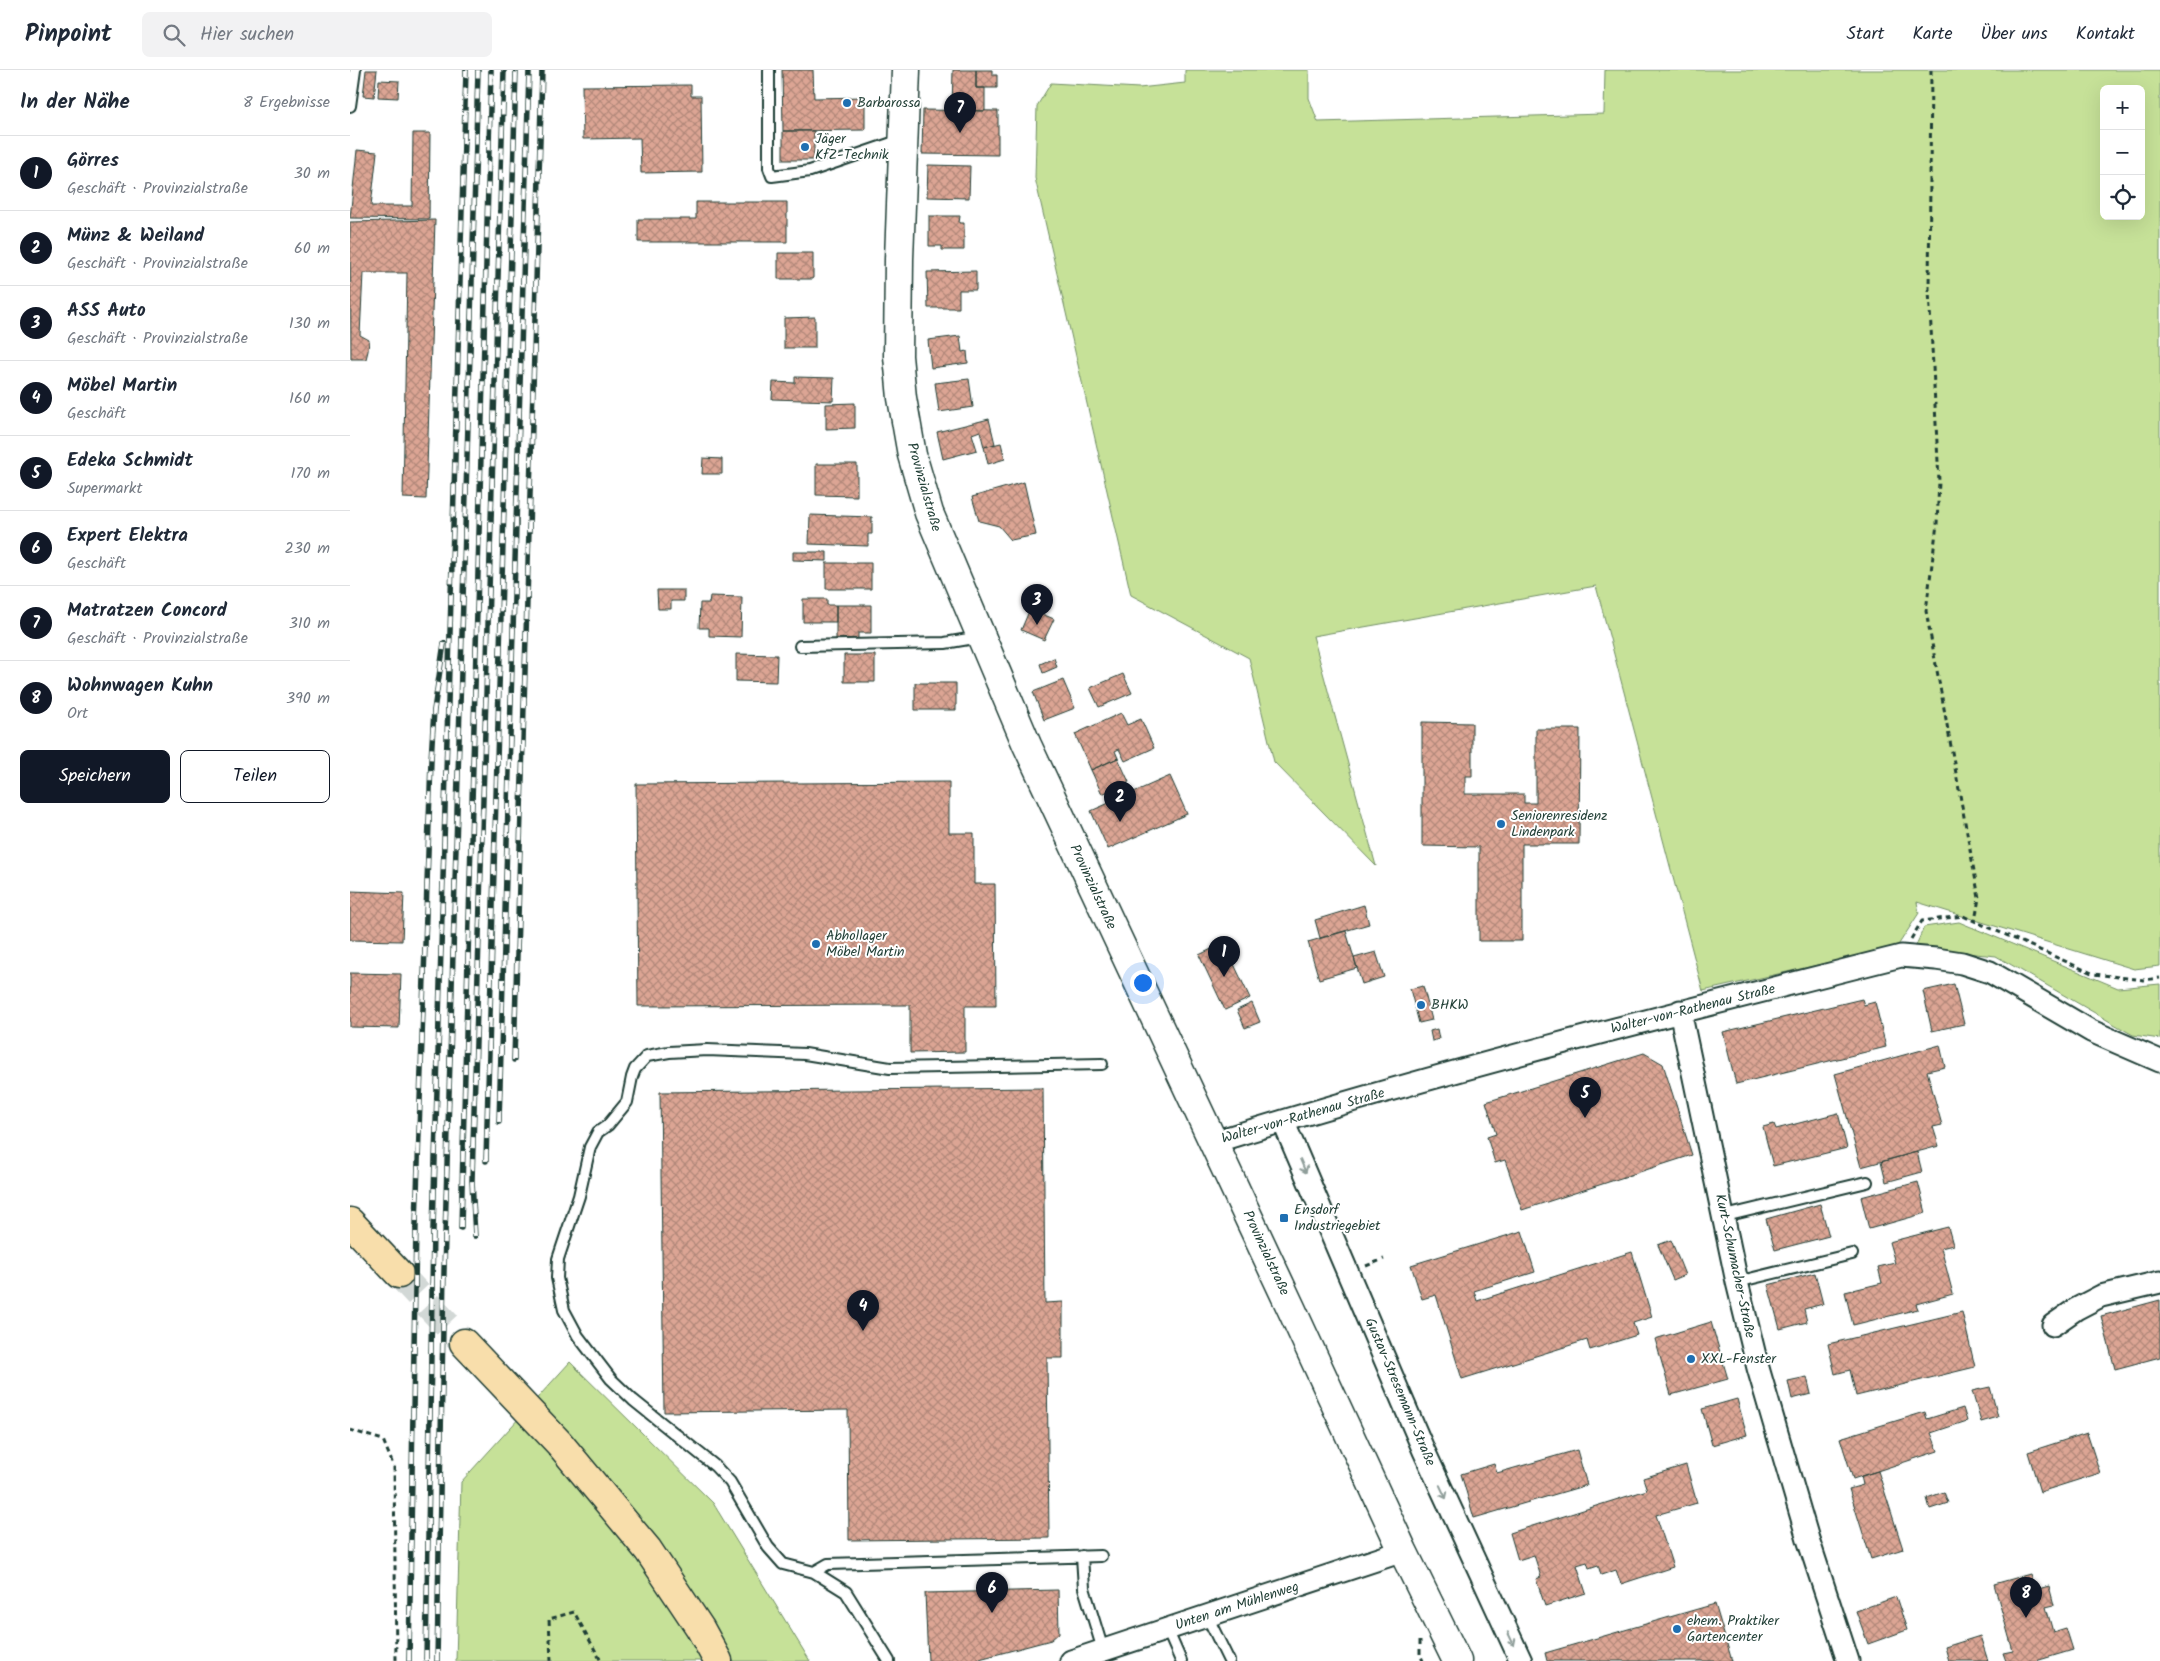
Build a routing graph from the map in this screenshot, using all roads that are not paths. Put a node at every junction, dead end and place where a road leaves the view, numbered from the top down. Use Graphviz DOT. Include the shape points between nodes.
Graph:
graph roads {
  1 [pos="355,70"];
  2 [pos="768,70"];
  3 [pos="906,70"];
  4 [pos="350,106"];
  5 [pos="903,139"];
  6 [pos="981,637"];
  7 [pos="800,646"];
  8 [pos="1680,1012"];
  9 [pos="2160,1061"];
  10 [pos="1102,1064"];
  11 [pos="1284,1121"];
  12 [pos="1214,1142"];
  13 [pos="1867,1182"];
  14 [pos="1725,1216"];
  15 [pos="350,1222"];
  16 [pos="1852,1254"];
  17 [pos="400,1274"];
  18 [pos="1737,1282"];
  19 [pos="2160,1282"];
  20 [pos="2053,1325"];
  21 [pos="464,1343"];
  22 [pos="1403,1551"];
  23 [pos="1082,1556"];
  24 [pos="814,1572"];
  25 [pos="1084,1581"];
  26 [pos="1208,1616"];
  27 [pos="1167,1629"];
  28 [pos="1104,1650"];
  29 [pos="718,1661"];
  30 [pos="889,1661"];
  31 [pos="1071,1661"];
  32 [pos="1182,1661"];
  33 [pos="1228,1661"];
  34 [pos="1456,1661"];
  35 [pos="1521,1661"];
  36 [pos="1848,1661"];
  1 -- 4 [label="lane"];
  2 -- 5 [label="lane" via="769,168 772,176 810,171"];
  3 -- 5 [label="main road, Provinzialstraße"];
  5 -- 6 [label="main road, Provinzialstraße" via="897,317 902,398 912,455 928,513"];
  6 -- 7 [label="lane" via="945,643"];
  6 -- 12 [label="main road, Provinzialstraße" via="1027,745"];
  8 -- 9 [label="street, Walter-von-Rathenau Straße" via="1900,956 1953,962 1990,972 2091,1031"];
  8 -- 11 [label="street, Walter-von-Rathenau Straße"];
  8 -- 14 [label="street, Kurt-Schumacher-Straße"];
  10 -- 24 [label="lane" via="890,1068 805,1054 707,1050 669,1052 647,1056 632,1077 627,1102 598,1132 590,1147 580,1196 558,1259 557,1278 564,1310 578,1336 611,1378 730,1482 768,1547 783,1564"];
  11 -- 12 [label="street, Walter-von-Rathenau Straße"];
  11 -- 35 [label="street, Gustav-Stresemann-Straße, one-way" via="1424,1451"];
  12 -- 22 [label="main road, Provinzialstraße"];
  13 -- 14 [label="lane"];
  14 -- 18 [label="street, Kurt-Schumacher-Straße"];
  15 -- 17 [label="highway"];
  16 -- 18 [label="lane"];
  18 -- 36 [label="street, Kurt-Schumacher-Straße" via="1779,1446"];
  19 -- 20 [label="street" via="2101,1296"];
  21 -- 29 [label="highway" via="560,1444 648,1550"];
  22 -- 26 [label="street, Unten am Mühlenweg"];
  22 -- 34 [label="main road, Provinzialstraße"];
  23 -- 24 [label="lane" via="828,1564"];
  23 -- 25 [label="lane"];
  23 -- 25 [label="lane" via="1101,1556 1089,1564"];
  24 -- 30 [label="lane" via="846,1592"];
  25 -- 28 [label="lane"];
  26 -- 27 [label="street, Unten am Mühlenweg"];
  26 -- 33 [label="lane"];
  27 -- 28 [label="street, Unten am Mühlenweg"];
  27 -- 32 [label="lane"];
  28 -- 31 [label="street, Unten am Mühlenweg"];
}
